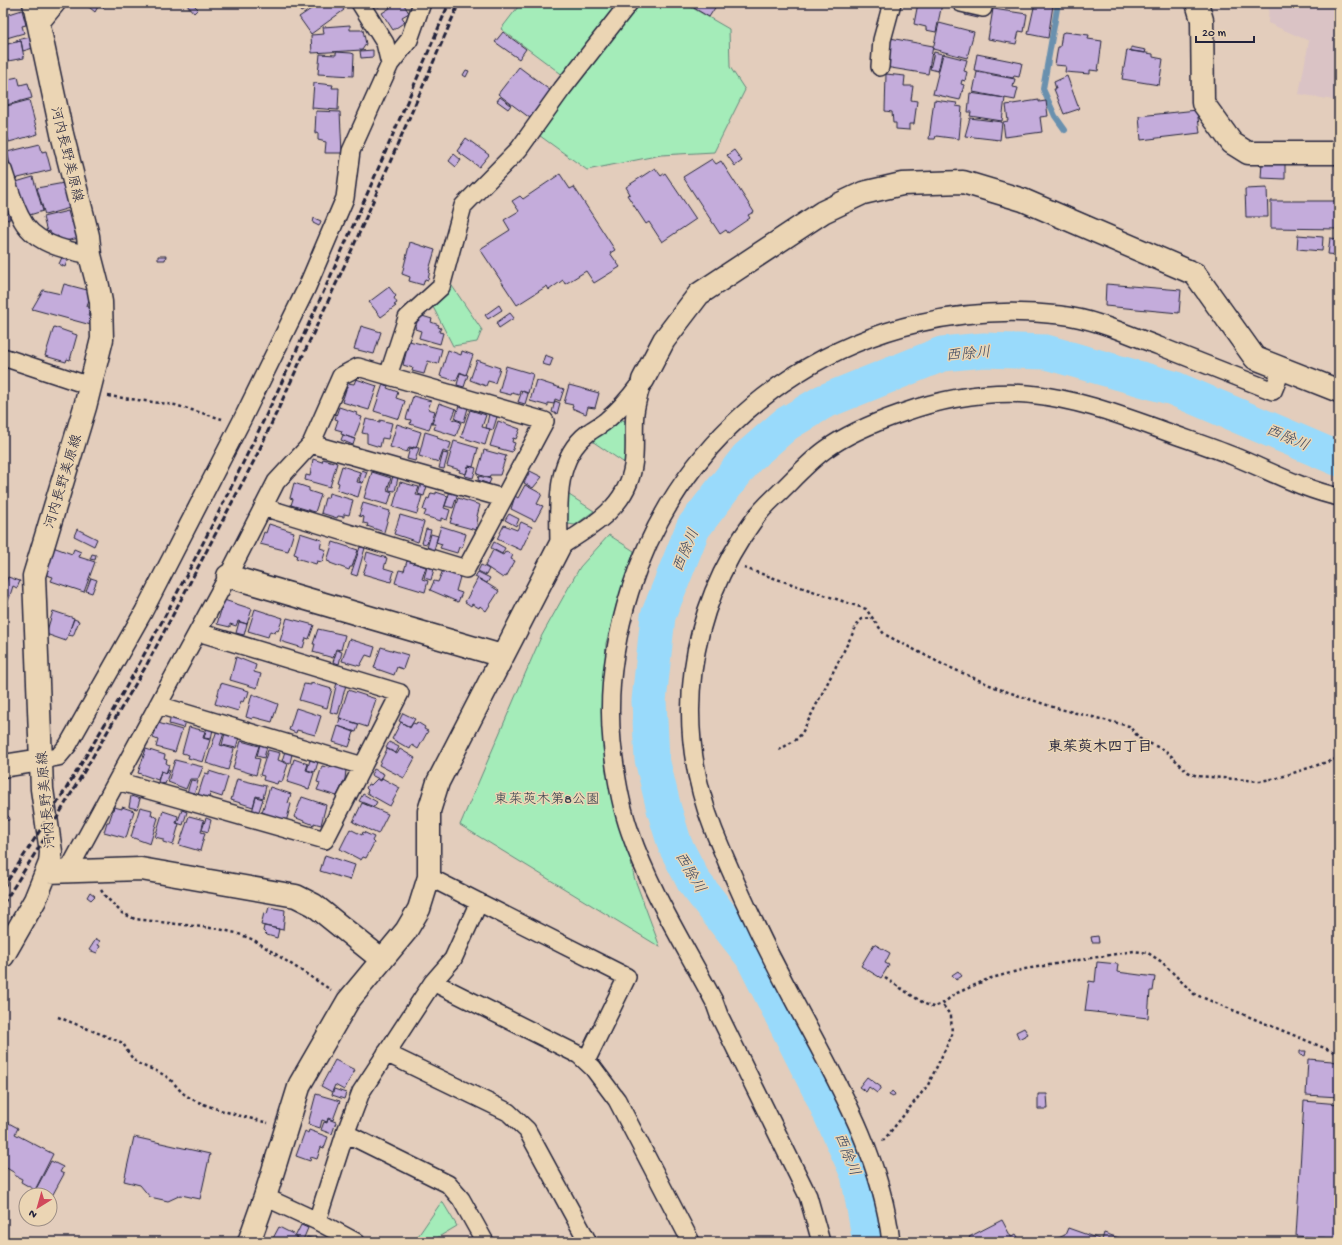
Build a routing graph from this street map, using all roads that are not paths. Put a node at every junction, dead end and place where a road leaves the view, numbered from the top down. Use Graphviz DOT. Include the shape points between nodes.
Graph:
graph roads {
  1 [pos="34,3"];
  2 [pos="57,3"];
  3 [pos="360,3"];
  4 [pos="422,3"];
  5 [pos="629,3"];
  6 [pos="892,3"];
  7 [pos="961,3"];
  8 [pos="1197,3"];
  9 [pos="983,8"];
  10 [pos="39,25"];
  11 [pos="390,64"];
  12 [pos="880,67"];
  13 [pos="1339,153"];
  14 [pos="3,170"];
  15 [pos="90,255"];
  16 [pos="3,357"];
  17 [pos="1282,368"];
  18 [pos="388,376"];
  19 [pos="643,380"];
  20 [pos="89,389"];
  21 [pos="1339,391"];
  22 [pos="311,444"];
  23 [pos="1339,497"];
  24 [pos="503,498"];
  25 [pos="263,507"];
  26 [pos="559,548"];
  27 [pos="228,576"];
  28 [pos="198,632"];
  29 [pos="502,656"];
  30 [pos="158,705"];
  31 [pos="41,760"];
  32 [pos="3,766"];
  33 [pos="363,766"];
  34 [pos="117,781"];
  35 [pos="58,872"];
  36 [pos="429,877"];
  37 [pos="479,902"];
  38 [pos="3,956"];
  39 [pos="381,959"];
  40 [pos="433,982"];
  41 [pos="386,1053"];
  42 [pos="586,1061"];
  43 [pos="345,1133"];
  44 [pos="265,1197"];
  45 [pos="317,1221"];
  46 [pos="249,1242"];
  47 [pos="356,1242"];
  48 [pos="485,1242"];
  49 [pos="588,1242"];
  50 [pos="691,1242"];
  51 [pos="821,1242"];
  52 [pos="891,1242"];
  1 -- 10 [label="street, 河内長野美原線"];
  2 -- 10 [label="street"];
  3 -- 11 [label="street" via="385,43"];
  4 -- 11 [label="street" via="409,40"];
  5 -- 18 [label="street" via="519,149 463,206 441,287 406,318"];
  6 -- 12 [label="street" via="882,40"];
  7 -- 9 [label="street"];
  8 -- 13 [label="street" via="1202,20 1203,102 1232,143 1248,153"];
  10 -- 15 [label="street, 河内長野美原線" via="62,134 88,236"];
  11 -- 31 [label="street" via="351,151 345,198 307,287 239,426 144,611 68,745 58,757"];
  14 -- 15 [label="street" via="20,218 34,235 62,249"];
  15 -- 20 [label="street, 河内長野美原線" via="98,286 102,339"];
  16 -- 20 [label="street"];
  17 -- 19 [label="street" via="1255,358 1195,274 1023,200 963,182 932,182 902,184 844,201 823,212 698,294 664,340"];
  17 -- 21 [label="street"];
  17 -- 51 [label="street" via="1273,391 1094,322 1024,313 942,317 847,346 815,362 759,400 706,451 660,520 648,543 622,615 616,650 612,682 612,741 622,802 629,830 658,896 714,1001 808,1196"];
  18 -- 22 [label="street" via="358,367 341,376"];
  18 -- 24 [label="street" via="544,422"];
  19 -- 26 [label="street" via="608,420 587,433 574,448 563,469 559,487"];
  19 -- 26 [label="street" via="635,411 633,466 626,487 617,503 597,523"];
  20 -- 31 [label="street, 河内長野美原線" via="34,576"];
  22 -- 24 [label="street"];
  22 -- 25 [label="street" via="276,482"];
  23 -- 52 [label="street" via="1320,493 1231,455 1117,415 1066,401 1027,394 977,395 930,403 876,422 826,449 756,516 729,557 707,606 699,632 691,676 691,725 696,777 714,829 768,953 854,1117 871,1156"];
  24 -- 25 [label="street" via="466,569"];
  25 -- 27 [label="street"];
  26 -- 29 [label="street"];
  27 -- 28 [label="street"];
  27 -- 29 [label="street"];
  28 -- 30 [label="street"];
  28 -- 33 [label="street" via="400,693"];
  29 -- 36 [label="street" via="438,782 428,811"];
  30 -- 33 [label="street"];
  30 -- 34 [label="street"];
  31 -- 32 [label="street"];
  31 -- 35 [label="street, 河内長野美原線" via="42,800 51,852"];
  33 -- 34 [label="street" via="325,840"];
  34 -- 35 [label="street"];
  35 -- 38 [label="street, 河内長野美原線" via="35,900"];
  35 -- 39 [label="street" via="141,869 296,896 314,906"];
  36 -- 37 [label="street"];
  36 -- 39 [label="street" via="419,909 406,931"];
  37 -- 40 [label="street" via="453,959"];
  37 -- 42 [label="street" via="628,977"];
  39 -- 44 [label="street" via="348,1001 300,1084"];
  40 -- 41 [label="street"];
  40 -- 42 [label="street" via="579,1055"];
  41 -- 43 [label="street" via="361,1092"];
  41 -- 49 [label="street" via="508,1112 527,1130"];
  42 -- 50 [label="street" via="617,1100"];
  43 -- 45 [label="street"];
  43 -- 48 [label="street" via="448,1184 462,1199"];
  44 -- 45 [label="street"];
  44 -- 46 [label="street"];
  45 -- 47 [label="street"];
}
